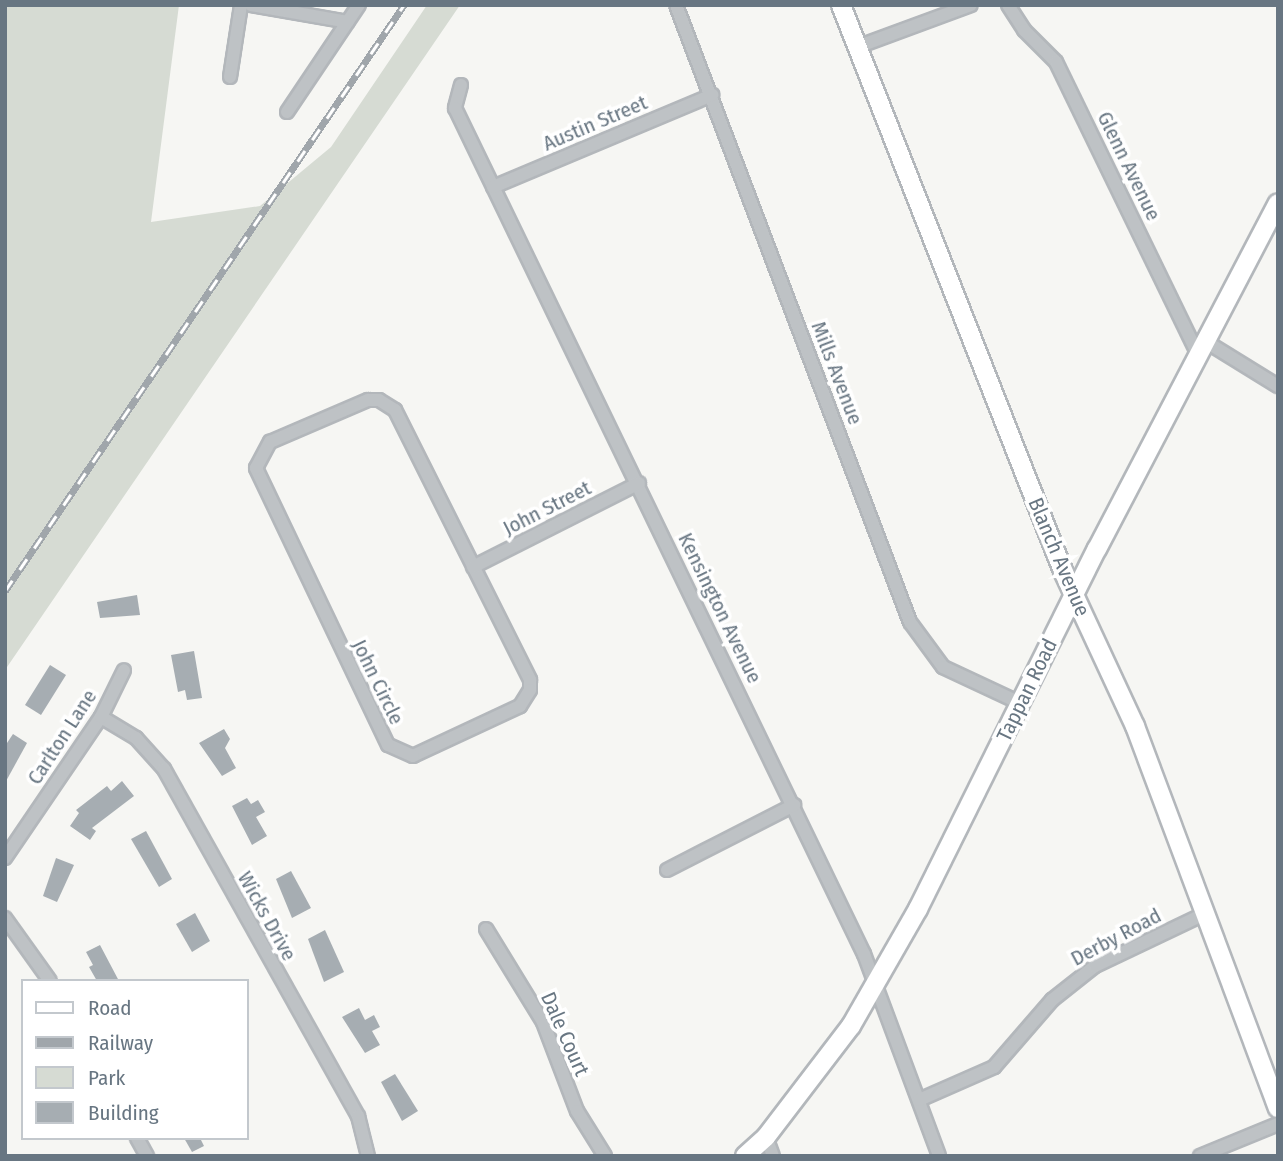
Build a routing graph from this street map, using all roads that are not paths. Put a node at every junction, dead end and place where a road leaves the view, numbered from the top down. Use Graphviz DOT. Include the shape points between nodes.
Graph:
graph roads {
  1 [pos="241,5"];
  2 [pos="251,5"];
  3 [pos="359,5"];
  4 [pos="676,5"];
  5 [pos="841,5"];
  6 [pos="971,5"];
  7 [pos="1008,5"];
  8 [pos="348,22"];
  9 [pos="857,47"];
  10 [pos="230,77"];
  11 [pos="461,85"];
  12 [pos="712,95"];
  13 [pos="287,112"];
  14 [pos="493,187"];
  15 [pos="1278,203"];
  16 [pos="1202,348"];
  17 [pos="1278,386"];
  18 [pos="639,483"];
  19 [pos="473,567"];
  20 [pos="1074,595"];
  21 [pos="124,670"];
  22 [pos="1020,703"];
  23 [pos="101,717"];
  24 [pos="794,805"];
  25 [pos="5,858"];
  26 [pos="667,870"];
  27 [pos="1206,913"];
  28 [pos="5,918"];
  29 [pos="486,929"];
  30 [pos="49,979"];
  31 [pos="877,982"];
  32 [pos="919,1100"];
  33 [pos="1278,1108"];
  34 [pos="1278,1124"];
  35 [pos="766,1137"];
  36 [pos="138,1140"];
  37 [pos="147,1156"];
  38 [pos="368,1156"];
  39 [pos="605,1156"];
  40 [pos="745,1156"];
  41 [pos="773,1156"];
  42 [pos="939,1156"];
  43 [pos="1200,1156"];
  1 -- 10 [label="street"];
  2 -- 8 [label="street"];
  3 -- 8 [label="street"];
  4 -- 12 [label="street, Mills Avenue"];
  5 -- 9 [label="main road, Blanch Avenue"];
  6 -- 9 [label="street"];
  7 -- 16 [label="street, Glenn Avenue" via="1024,30 1056,62"];
  8 -- 13 [label="street"];
  9 -- 20 [label="main road, Blanch Avenue"];
  11 -- 14 [label="street, Kensington Avenue" via="455,108"];
  12 -- 14 [label="street, Austin Street"];
  12 -- 22 [label="street, Mills Avenue" via="919,640 958,677"];
  14 -- 18 [label="street, Kensington Avenue"];
  15 -- 16 [label="main road, Tappan Road"];
  16 -- 17 [label="street"];
  16 -- 20 [label="main road, Tappan Road"];
  18 -- 19 [label="street, John Street"];
  18 -- 24 [label="street, Kensington Avenue"];
  19 -- 19 [label="street, John Circle" via="526,672 530,690 520,706 422,754 402,755 388,745 257,478 258,458 270,442 368,400 388,404"];
  20 -- 22 [label="main road, Tappan Road"];
  20 -- 27 [label="main road, Blanch Avenue" via="1135,726"];
  21 -- 23 [label="street, Carlton Lane"];
  22 -- 31 [label="main road, Tappan Road"];
  23 -- 25 [label="street, Carlton Lane"];
  23 -- 38 [label="street, Wicks Drive" via="136,738 164,769 358,1116"];
  24 -- 26 [label="street"];
  24 -- 31 [label="street, Kensington Avenue"];
  27 -- 32 [label="street, Derby Road" via="1095,966 1052,1000 994,1068"];
  27 -- 33 [label="main road, Blanch Avenue"];
  28 -- 30 [label="street"];
  29 -- 39 [label="street, Dale Court" via="543,1022 578,1111"];
  31 -- 32 [label="street, Kensington Avenue"];
  31 -- 35 [label="main road, Tappan Road" via="851,1026"];
  32 -- 42 [label="street, Kensington Avenue"];
  34 -- 43 [label="street"];
  35 -- 40 [label="main road, Tappan Road"];
  35 -- 41 [label="street"];
  36 -- 37 [label="street"];
}
